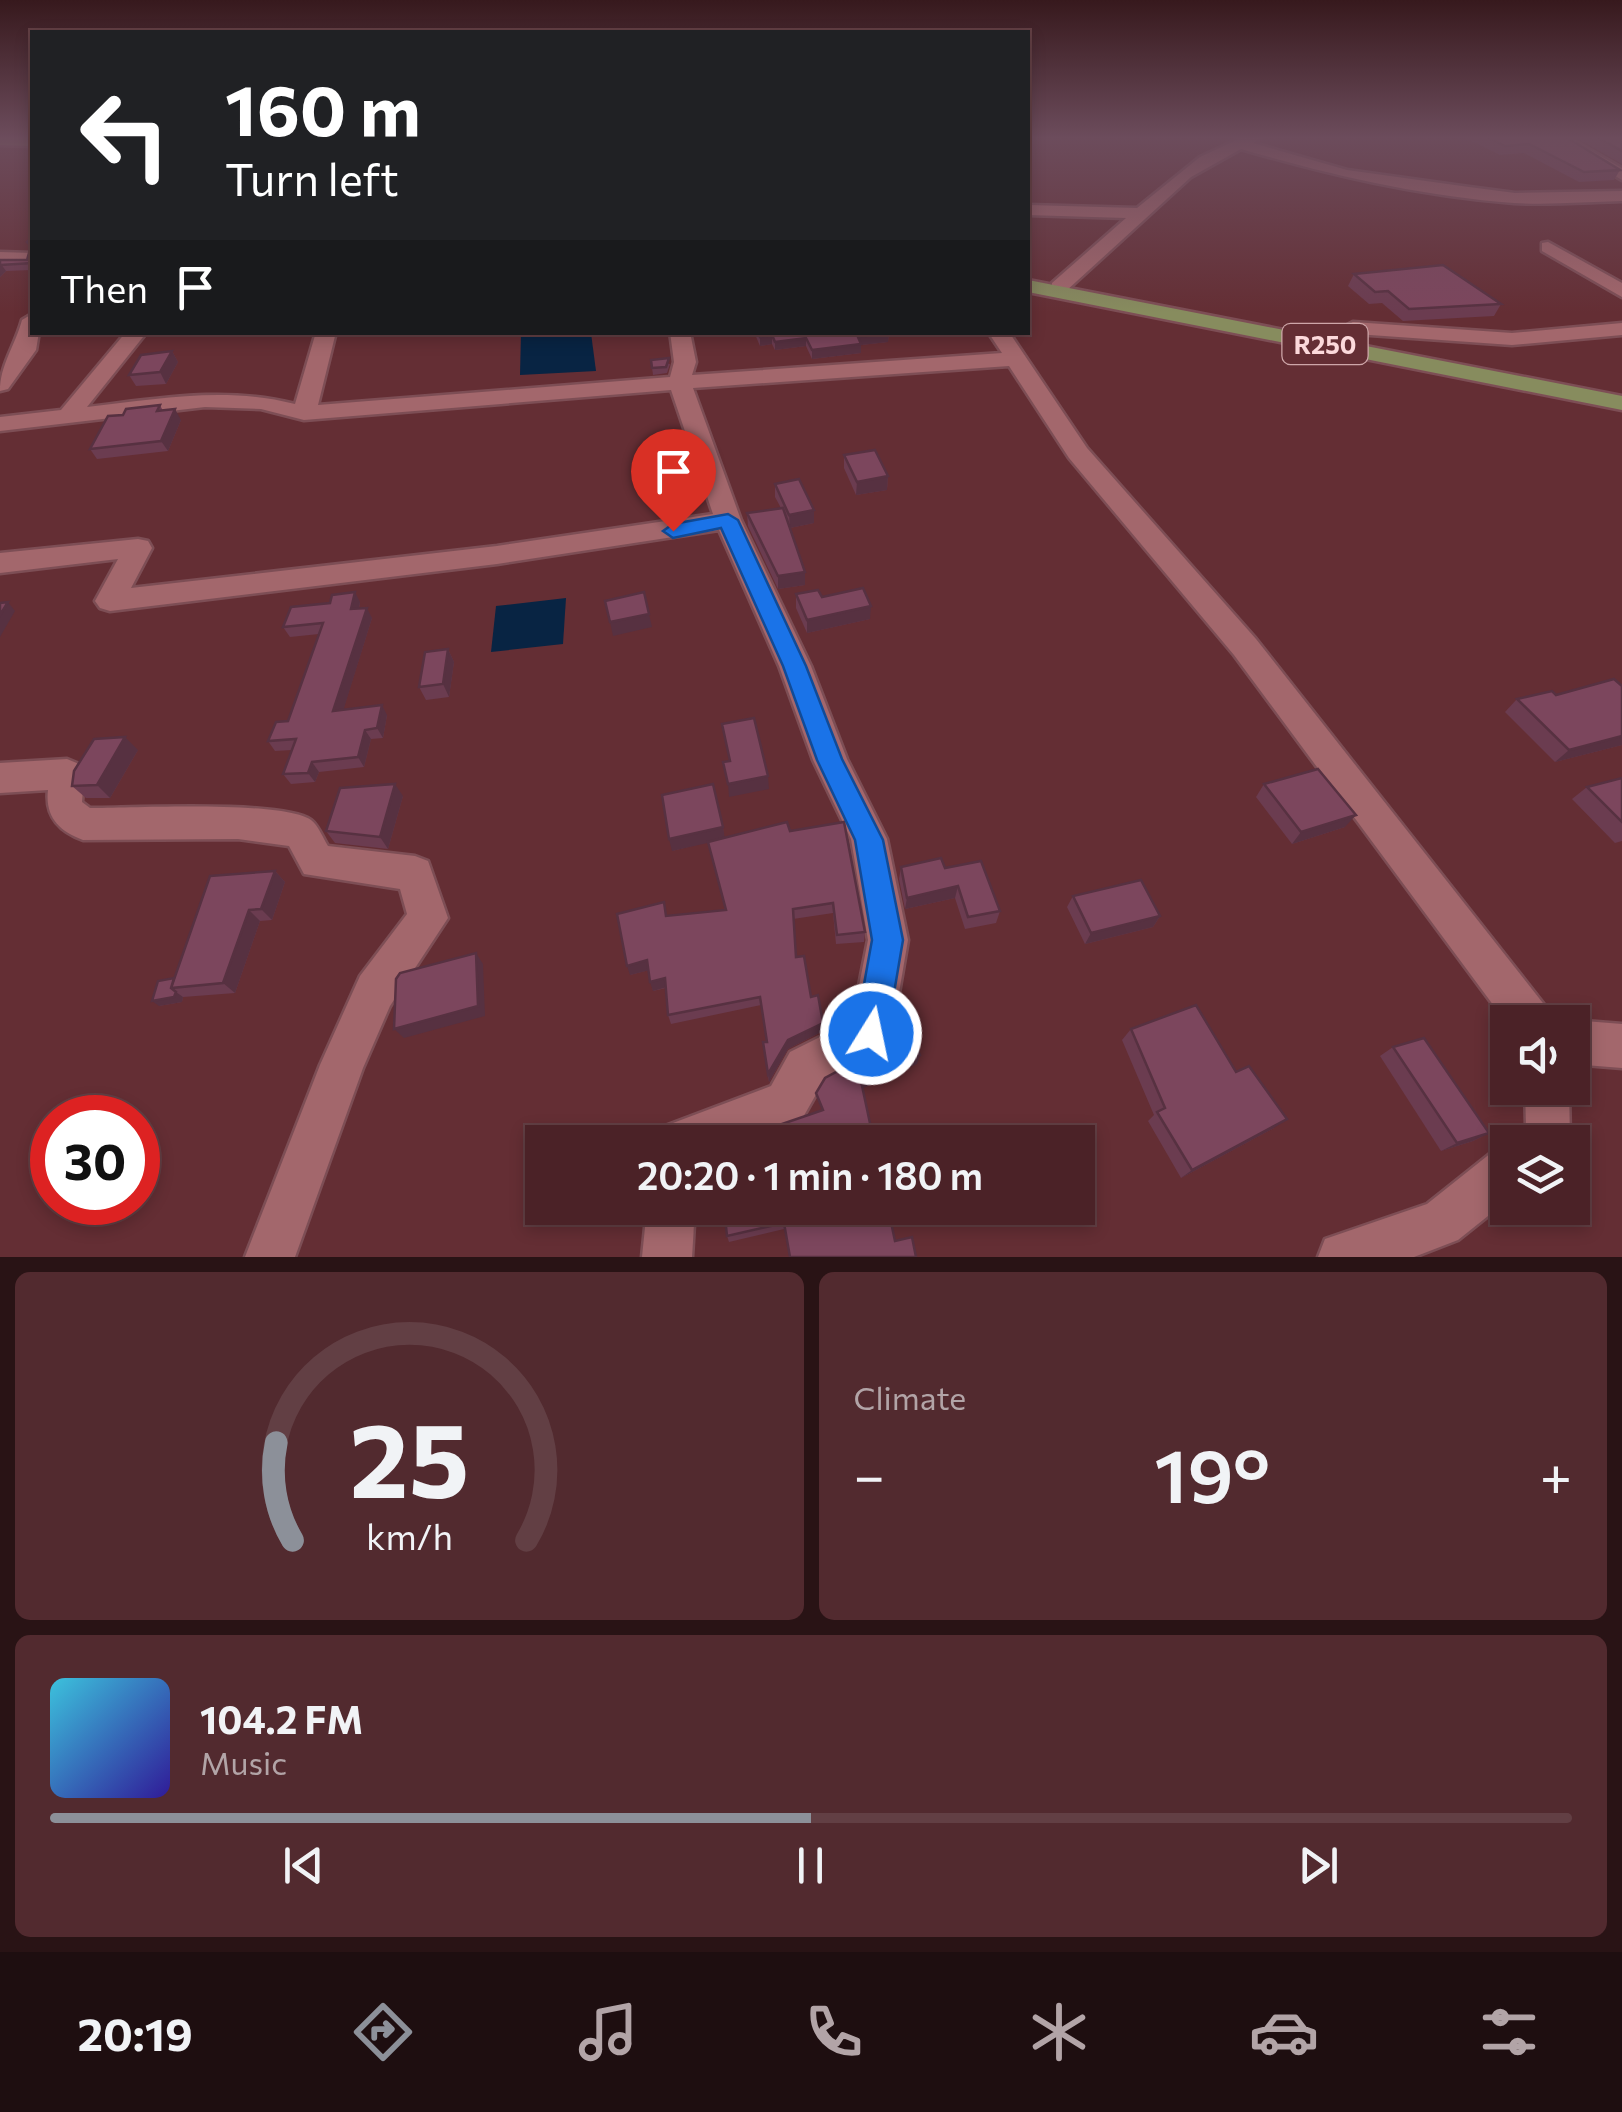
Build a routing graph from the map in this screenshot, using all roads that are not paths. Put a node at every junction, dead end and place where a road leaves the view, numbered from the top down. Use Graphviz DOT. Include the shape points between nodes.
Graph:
graph roads {
  1 [pos="1160,196"];
  2 [pos="1497,196"];
  3 [pos="1622,196"];
  4 [pos="1030,210"];
  5 [pos="1138,213"];
  6 [pos="1548,246"];
  7 [pos="0,257"];
  8 [pos="30,258"];
  9 [pos="1030,284"];
  10 [pos="1030,284"];
  11 [pos="1059,287"];
  12 [pos="1622,291"];
  13 [pos="30,329"];
  14 [pos="1622,329"];
  15 [pos="135,335"];
  16 [pos="325,335"];
  17 [pos="680,335"];
  18 [pos="1330,340"];
  19 [pos="1006,346"];
  20 [pos="680,382"];
  21 [pos="0,384"];
  22 [pos="1622,400"];
  23 [pos="304,413"];
  24 [pos="67,417"];
  25 [pos="0,424"];
  26 [pos="728,520"];
  27 [pos="0,563"];
  28 [pos="0,778"];
  29 [pos="1518,1005"];
  30 [pos="1590,1043"];
  31 [pos="1622,1046"];
  32 [pos="727,1125"];
  33 [pos="1490,1184"];
  34 [pos="670,1225"];
  35 [pos="270,1257"];
  36 [pos="667,1257"];
  37 [pos="1344,1257"];
  1 -- 5 [label="street"];
  2 -- 3 [label="street"];
  4 -- 5 [label="street"];
  5 -- 11 [label="street"];
  6 -- 12 [label="street"];
  7 -- 8 [label="street"];
  9 -- 11 [label="main road, R250"];
  10 -- 22 [label="main road, R250"];
  11 -- 18 [label="main road, R250"];
  13 -- 21 [label="street" via="25,350"];
  14 -- 18 [label="street" via="1512,339 1353,328"];
  15 -- 24 [label="street"];
  16 -- 23 [label="street"];
  17 -- 20 [label="street"];
  18 -- 22 [label="main road, R250"];
  19 -- 20 [label="street"];
  19 -- 29 [label="street" via="1078,453 1245,647"];
  20 -- 23 [label="street"];
  20 -- 26 [label="street"];
  23 -- 24 [label="street" via="262,402 205,400"];
  24 -- 25 [label="street"];
  26 -- 27 [label="street" via="492,558 110,601 138,548"];
  26 -- 32 [label="street" via="869,840 888,940 871,1034 806,1068 786,1103"];
  28 -- 35 [label="street" via="66,774 64,808 84,824 253,825 300,832 317,862 415,873 428,918 362,1021"];
  30 -- 31 [label="street"];
  33 -- 37 [label="street" via="1441,1223"];
  34 -- 36 [label="street"];
}
